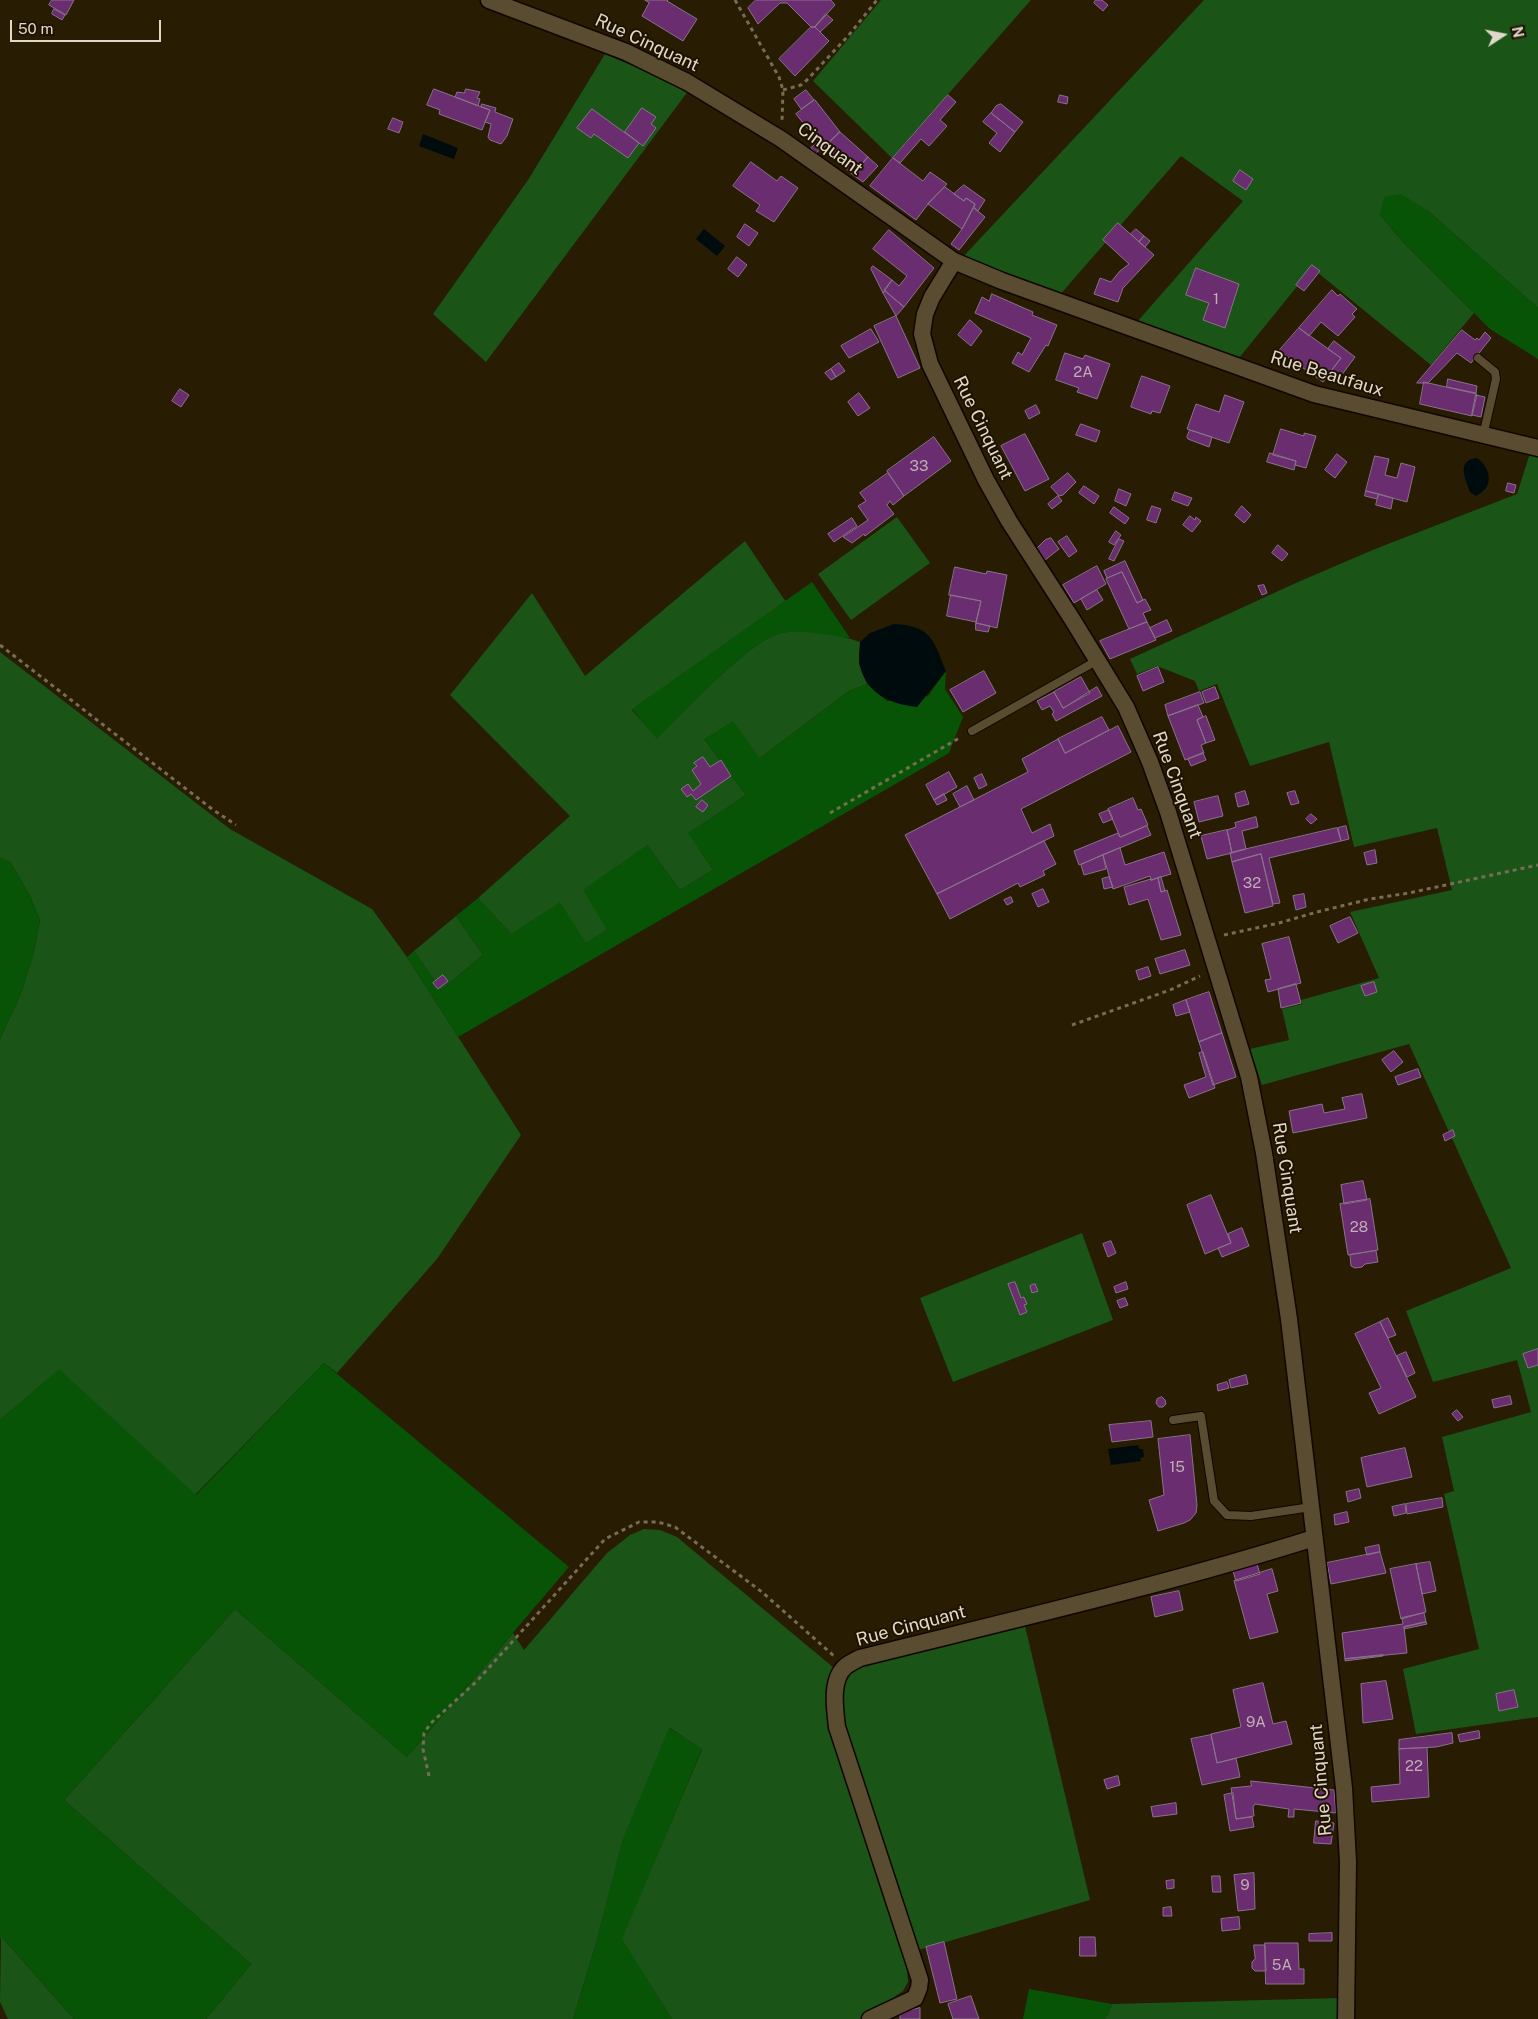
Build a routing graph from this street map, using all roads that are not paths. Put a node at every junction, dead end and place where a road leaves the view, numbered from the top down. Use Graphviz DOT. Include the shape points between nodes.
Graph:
graph roads {
  1 [pos="489,0"];
  2 [pos="781,138"];
  3 [pos="954,261"];
  4 [pos="1478,358"];
  5 [pos="1483,436"];
  6 [pos="1538,448"];
  7 [pos="1098,660"];
  8 [pos="972,730"];
  9 [pos="1173,1420"];
  10 [pos="1311,1508"];
  11 [pos="1314,1538"];
  12 [pos="870,2019"];
  13 [pos="1346,2019"];
  1 -- 2 [label="street, Rue Cinquant" via="626,52 687,82"];
  2 -- 3 [label="street, Cinquant"];
  3 -- 5 [label="street, Rue Beaufaux" via="1314,394"];
  3 -- 7 [label="street, Rue Cinquant" via="925,314 922,334 930,364 990,488"];
  4 -- 5 [label="lane" via="1495,372 1496,378"];
  5 -- 6 [label="street, Rue Beaufaux"];
  7 -- 8 [label="lane"];
  7 -- 10 [label="street, Rue Cinquant" via="1126,707 1150,762 1249,1077 1289,1319"];
  9 -- 10 [label="lane" via="1201,1416 1214,1501 1227,1515 1251,1516"];
  10 -- 11 [label="street, Rue Cinquant"];
  11 -- 12 [label="street, Rue Cinquant" via="1131,1589 860,1658 845,1666 836,1685 837,1727 920,1980 915,1998"];
  11 -- 13 [label="street, Rue Cinquant" via="1344,1798 1348,1862"];
}
